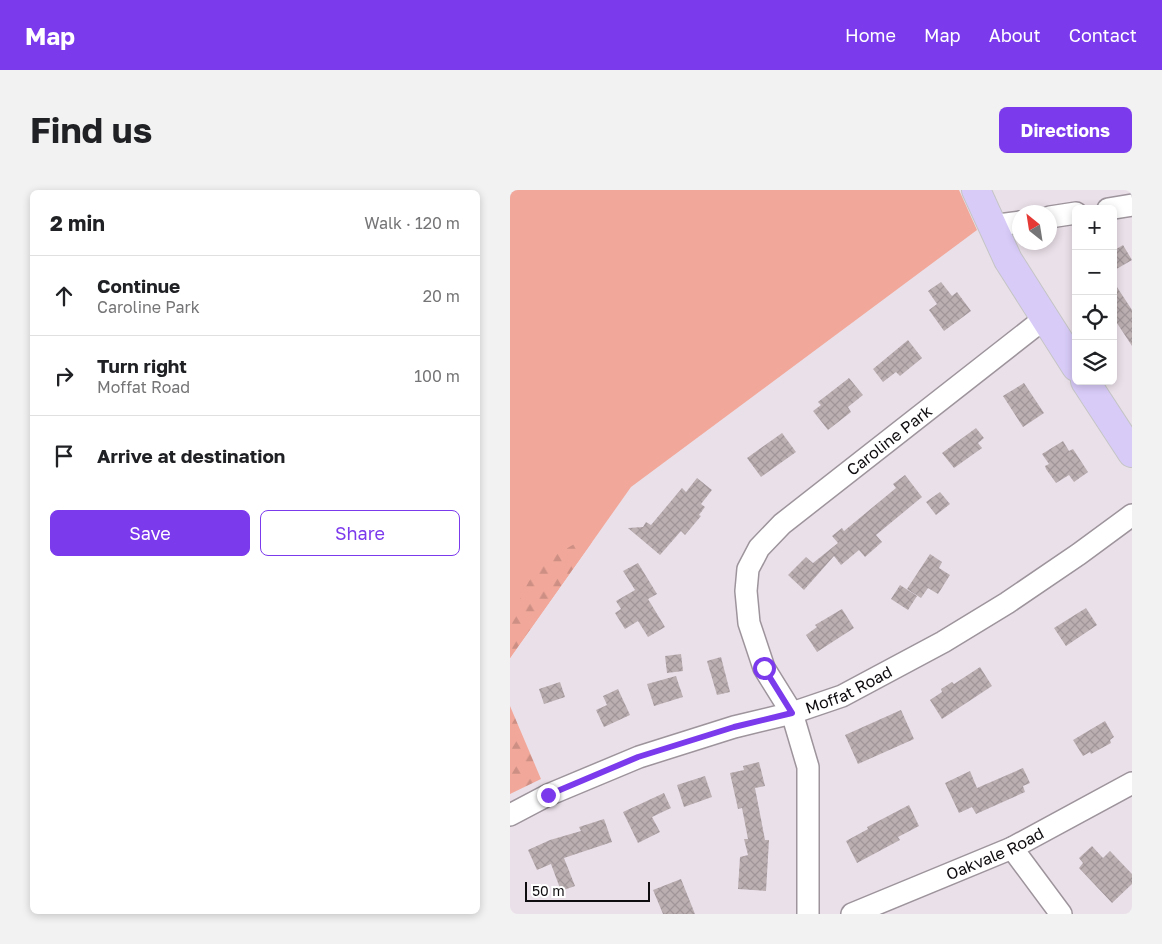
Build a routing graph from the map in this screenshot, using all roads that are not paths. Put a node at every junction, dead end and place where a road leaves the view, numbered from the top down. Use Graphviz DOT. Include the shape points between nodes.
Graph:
graph roads {
  1 [pos="976,190"];
  2 [pos="1132,205"];
  3 [pos="1117,208"];
  4 [pos="1072,214"];
  5 [pos="1057,216"];
  6 [pos="1012,223"];
  7 [pos="991,226"];
  8 [pos="1045,318"];
  9 [pos="1072,361"];
  10 [pos="1088,385"];
  11 [pos="1132,453"];
  12 [pos="1132,515"];
  13 [pos="792,713"];
  14 [pos="1132,783"];
  15 [pos="510,815"];
  16 [pos="1012,848"];
  17 [pos="808,914"];
  18 [pos="852,914"];
  19 [pos="1062,914"];
  1 -- 7 [label="main road"];
  2 -- 3 [label="street"];
  4 -- 5 [label="street"];
  6 -- 7 [label="street"];
  7 -- 8 [label="main road" via="1008,260"];
  8 -- 9 [label="main road"];
  8 -- 13 [label="street, Caroline Park" via="782,524 759,548 748,569 749,623 764,668"];
  10 -- 11 [label="main road"];
  12 -- 13 [label="street, Moffat Road" via="1007,603 943,642 842,696"];
  13 -- 15 [label="street, Moffat Road" via="638,757 548,795"];
  13 -- 17 [label="street, Caroline Park" via="808,767"];
  14 -- 16 [label="street, Oakvale Road"];
  16 -- 18 [label="street, Oakvale Road"];
  16 -- 19 [label="street"];
}
